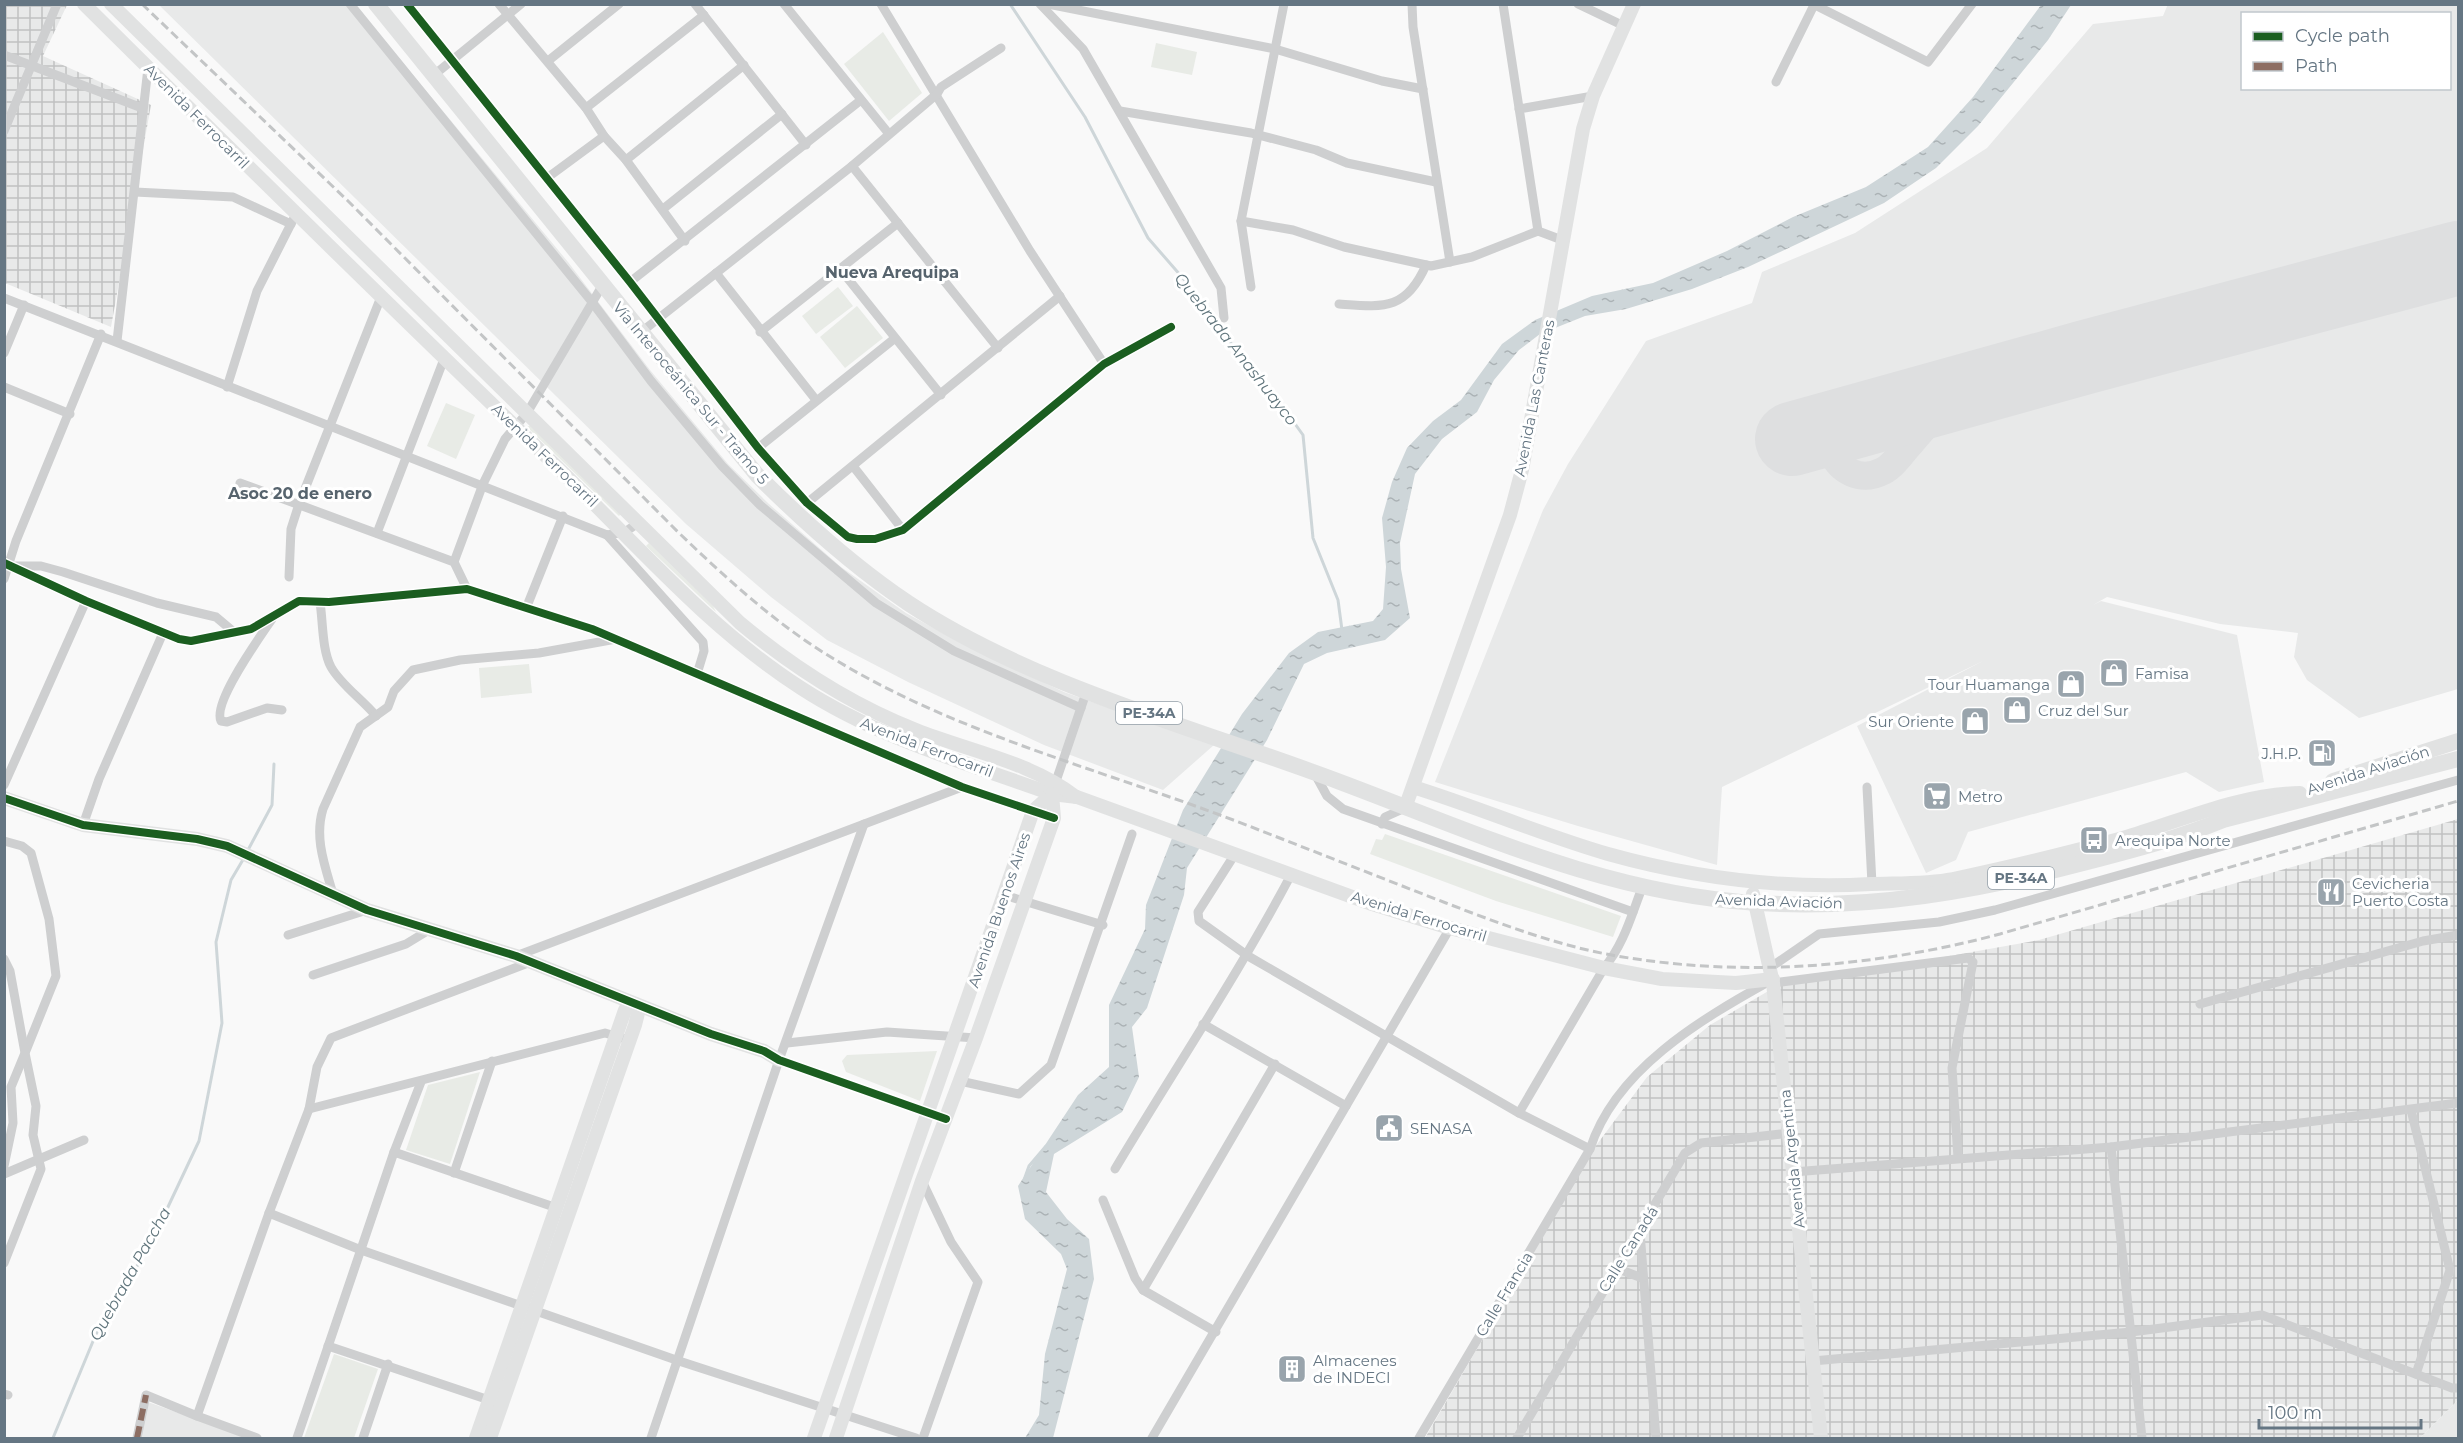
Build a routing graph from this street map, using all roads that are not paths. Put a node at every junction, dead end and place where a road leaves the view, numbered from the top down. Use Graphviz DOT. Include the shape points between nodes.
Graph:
graph roads {
  1 [pos="57,4"];
  2 [pos="84,4"];
  3 [pos="111,4"];
  4 [pos="350,4"];
  5 [pos="376,4"];
  6 [pos="407,4"];
  7 [pos="499,4"];
  8 [pos="520,4"];
  9 [pos="619,4"];
  10 [pos="695,4"];
  11 [pos="784,4"];
  12 [pos="881,4"];
  13 [pos="1040,4"];
  14 [pos="1048,4"];
  15 [pos="1100,4"];
  16 [pos="1284,4"];
  17 [pos="1503,4"];
  18 [pos="1578,4"];
  19 [pos="1634,4"];
  20 [pos="1972,4"];
  21 [pos="1411,5"];
  22 [pos="1813,5"];
  23 [pos="1831,9"];
  24 [pos="507,15"];
  25 [pos="704,15"];
  26 [pos="1098,16"];
  27 [pos="1624,26"];
  28 [pos="1001,48"];
  29 [pos="1275,49"];
  30 [pos="4,55"];
  31 [pos="452,59"];
  32 [pos="549,61"];
  33 [pos="31,65"];
  34 [pos="744,65"];
  35 [pos="148,68"];
  36 [pos="434,75"];
  37 [pos="1776,82"];
  38 [pos="1423,89"];
  39 [pos="937,94"];
  40 [pos="1593,96"];
  41 [pos="861,100"];
  42 [pos="142,108"];
  43 [pos="586,108"];
  44 [pos="1519,109"];
  45 [pos="1120,111"];
  46 [pos="782,114"];
  47 [pos="4,131"];
  48 [pos="890,134"];
  49 [pos="604,136"];
  50 [pos="1257,137"];
  51 [pos="806,145"];
  52 [pos="626,160"];
  53 [pos="852,166"];
  54 [pos="548,178"];
  55 [pos="1437,182"];
  56 [pos="135,192"];
  57 [pos="663,208"];
  58 [pos="293,219"];
  59 [pos="1241,221"];
  60 [pos="898,223"];
  61 [pos="1538,231"];
  62 [pos="1562,240"];
  63 [pos="686,241"];
  64 [pos="1450,262"];
  65 [pos="1426,265"];
  66 [pos="841,270"];
  67 [pos="716,273"];
  68 [pos="630,282"];
  69 [pos="602,286"];
  70 [pos="1251,287"];
  71 [pos="1060,296"];
  72 [pos="381,297"];
  73 [pos="4,298"];
  74 [pos="592,302"];
  75 [pos="1339,304"];
  76 [pos="24,306"];
  77 [pos="1224,318"];
  78 [pos="657,319"];
  79 [pos="1171,327"];
  80 [pos="760,332"];
  81 [pos="640,333"];
  82 [pos="101,334"];
  83 [pos="894,339"];
  84 [pos="117,340"];
  85 [pos="998,348"];
  86 [pos="4,353"];
  87 [pos="444,359"];
  88 [pos="1104,364"];
  89 [pos="4,387"];
  90 [pos="227,387"];
  91 [pos="941,395"];
  92 [pos="816,400"];
  93 [pos="527,413"];
  94 [pos="70,414"];
  95 [pos="515,426"];
  96 [pos="328,427"];
  97 [pos="758,448"];
  98 [pos="407,456"];
  99 [pos="853,466"];
  100 [pos="240,483"];
  101 [pos="483,484"];
  102 [pos="807,503"];
  103 [pos="299,504"];
  104 [pos="563,516"];
  105 [pos="638,523"];
  106 [pos="903,530"];
  107 [pos="625,532"];
  108 [pos="377,533"];
  109 [pos="607,535"];
  110 [pos="454,562"];
  111 [pos="7,564"];
  112 [pos="289,577"];
  113 [pos="4,579"];
  114 [pos="467,589"];
  115 [pos="86,601"];
  116 [pos="320,602"];
  117 [pos="527,606"];
  118 [pos="273,616"];
  119 [pos="163,633"];
  120 [pos="235,633"];
  121 [pos="616,639"];
  122 [pos="697,674"];
  123 [pos="1087,690"];
  124 [pos="1080,708"];
  125 [pos="282,710"];
  126 [pos="376,716"];
  127 [pos="2458,741"];
  128 [pos="2458,759"];
  129 [pos="1288,763"];
  130 [pos="1313,772"];
  131 [pos="2458,780"];
  132 [pos="4,785"];
  133 [pos="962,787"];
  134 [pos="1054,787"];
  135 [pos="1413,787"];
  136 [pos="1867,787"];
  137 [pos="4,798"];
  138 [pos="2281,799"];
  139 [pos="1405,808"];
  140 [pos="1033,812"];
  141 [pos="1054,818"];
  142 [pos="864,824"];
  143 [pos="1382,824"];
  144 [pos="83,825"];
  145 [pos="1132,834"];
  146 [pos="4,841"];
  147 [pos="1235,854"];
  148 [pos="1292,873"];
  149 [pos="1752,882"];
  150 [pos="1872,884"];
  151 [pos="1642,888"];
  152 [pos="1938,888"];
  153 [pos="333,894"];
  154 [pos="1004,895"];
  155 [pos="1024,901"];
  156 [pos="1755,903"];
  157 [pos="368,910"];
  158 [pos="1633,912"];
  159 [pos="1103,925"];
  160 [pos="1450,928"];
  161 [pos="429,930"];
  162 [pos="288,934"];
  163 [pos="2458,935"];
  164 [pos="1248,956"];
  165 [pos="4,959"];
  166 [pos="522,960"];
  167 [pos="1604,968"];
  168 [pos="313,975"];
  169 [pos="1772,976"];
  170 [pos="635,1004"];
  171 [pos="2200,1004"];
  172 [pos="1203,1024"];
  173 [pos="956,1035"];
  174 [pos="1389,1035"];
  175 [pos="622,1038"];
  176 [pos="976,1038"];
  177 [pos="787,1043"];
  178 [pos="25,1053"];
  179 [pos="779,1060"];
  180 [pos="492,1061"];
  181 [pos="1275,1064"];
  182 [pos="960,1081"];
  183 [pos="421,1082"];
  184 [pos="2458,1103"];
  185 [pos="1346,1106"];
  186 [pos="309,1109"];
  187 [pos="2411,1110"];
  188 [pos="927,1113"];
  189 [pos="1519,1113"];
  190 [pos="946,1119"];
  191 [pos="1596,1131"];
  192 [pos="1790,1133"];
  193 [pos="84,1140"];
  194 [pos="1572,1140"];
  195 [pos="2111,1147"];
  196 [pos="1590,1149"];
  197 [pos="394,1152"];
  198 [pos="39,1158"];
  199 [pos="1958,1158"];
  200 [pos="4,1166"];
  201 [pos="1114,1168"];
  202 [pos="1792,1172"];
  203 [pos="454,1173"];
  204 [pos="4,1174"];
  205 [pos="922,1181"];
  206 [pos="1103,1200"];
  207 [pos="556,1208"];
  208 [pos="268,1213"];
  209 [pos="1640,1232"];
  210 [pos="361,1250"];
  211 [pos="4,1263"];
  212 [pos="1616,1268"];
  213 [pos="1642,1278"];
  214 [pos="1143,1290"];
  215 [pos="529,1307"];
  216 [pos="1216,1332"];
  217 [pos="2131,1332"];
  218 [pos="328,1346"];
  219 [pos="679,1361"];
  220 [pos="1813,1361"];
  221 [pos="388,1364"];
  222 [pos="2416,1374"];
  223 [pos="2458,1388"];
  224 [pos="489,1400"];
  225 [pos="824,1411"];
  226 [pos="197,1416"];
  227 [pos="843,1417"];
  228 [pos="137,1438"];
  229 [pos="257,1438"];
  230 [pos="297,1438"];
  231 [pos="363,1438"];
  232 [pos="476,1438"];
  233 [pos="490,1438"];
  234 [pos="651,1438"];
  235 [pos="814,1438"];
  236 [pos="836,1438"];
  237 [pos="916,1438"];
  238 [pos="923,1438"];
  239 [pos="1152,1438"];
  240 [pos="1419,1438"];
  241 [pos="1517,1438"];
  242 [pos="1656,1438"];
  243 [pos="1821,1438"];
  244 [pos="2142,1438"];
  1 -- 33 [label="street"];
  2 -- 35 [label="street, Avenida Ferrocarril"];
  3 -- 93 [label="street, Avenida Ferrocarril"];
  4 -- 74 [label="street"];
  5 -- 36 [label="highway, Vía Interoceánica Sur - Tramo 5 / PE-34A"];
  6 -- 31 [label="street"];
  7 -- 24 [label="street"];
  8 -- 24 [label="street"];
  9 -- 32 [label="street"];
  10 -- 25 [label="street"];
  11 -- 41 [label="street"];
  12 -- 39 [label="street"];
  13 -- 45 [label="street" via="1083,49"];
  14 -- 26 [label="street"];
  15 -- 26 [label="street"];
  16 -- 29 [label="street"];
  17 -- 44 [label="street"];
  18 -- 27 [label="street"];
  19 -- 27 [label="street, Avenida Las Canteras"];
  20 -- 23 [label="street" via="1928,62"];
  21 -- 38 [label="street"];
  22 -- 23 [label="street"];
  22 -- 37 [label="street"];
  24 -- 31 [label="street"];
  24 -- 32 [label="street"];
  25 -- 34 [label="street"];
  25 -- 43 [label="street"];
  26 -- 29 [label="street"];
  27 -- 40 [label="street, Avenida Las Canteras"];
  28 -- 39 [label="street" via="941,87"];
  29 -- 38 [label="street"];
  29 -- 50 [label="street"];
  30 -- 33 [label="street"];
  31 -- 36 [label="street"];
  31 -- 54 [label="street"];
  32 -- 43 [label="street"];
  33 -- 42 [label="street"];
  33 -- 47 [label="street"];
  34 -- 46 [label="street"];
  34 -- 52 [label="street"];
  35 -- 42 [label="street"];
  35 -- 58 [label="street, Avenida Ferrocarril"];
  36 -- 69 [label="highway, Vía Interoceánica Sur - Tramo 5 / PE-34A"];
  38 -- 55 [label="street"];
  39 -- 48 [label="street"];
  39 -- 71 [label="street"];
  40 -- 44 [label="street"];
  40 -- 62 [label="street, Avenida Las Canteras"];
  41 -- 48 [label="street"];
  41 -- 51 [label="street"];
  42 -- 56 [label="street"];
  43 -- 49 [label="street"];
  44 -- 61 [label="street"];
  45 -- 50 [label="street"];
  45 -- 77 [label="street" via="1221,288"];
  46 -- 51 [label="street"];
  46 -- 57 [label="street"];
  48 -- 53 [label="street"];
  49 -- 52 [label="street"];
  49 -- 54 [label="street"];
  50 -- 55 [label="street" via="1285,141 1347,164"];
  50 -- 59 [label="street"];
  51 -- 63 [label="street"];
  52 -- 57 [label="street"];
  53 -- 60 [label="street"];
  53 -- 67 [label="street"];
  54 -- 68 [label="street"];
  55 -- 64 [label="street"];
  56 -- 58 [label="street" via="233,197"];
  56 -- 84 [label="street"];
  57 -- 63 [label="street"];
  58 -- 72 [label="street, Avenida Ferrocarril"];
  58 -- 90 [label="street" via="257,291"];
  59 -- 65 [label="street" via="1293,230 1344,248"];
  59 -- 70 [label="street"];
  60 -- 66 [label="street"];
  60 -- 85 [label="street"];
  61 -- 62 [label="street"];
  61 -- 64 [label="street"];
  62 -- 135 [label="street, Avenida Las Canteras" via="1522,470 1510,516"];
  63 -- 68 [label="street"];
  64 -- 65 [label="street"];
  65 -- 75 [label="street" via="1418,284 1398,302"];
  66 -- 80 [label="street"];
  66 -- 83 [label="street"];
  67 -- 78 [label="street"];
  67 -- 80 [label="street"];
  68 -- 78 [label="street"];
  69 -- 74 [label="street"];
  69 -- 81 [label="highway, Vía Interoceánica Sur - Tramo 5 / PE-34A"];
  71 -- 85 [label="street"];
  71 -- 88 [label="street"];
  72 -- 87 [label="street, Avenida Ferrocarril"];
  72 -- 96 [label="street"];
  73 -- 76 [label="street"];
  74 -- 93 [label="street"];
  74 -- 124 [label="street" via="722,466 760,505 876,603 954,651"];
  76 -- 82 [label="street"];
  76 -- 86 [label="street"];
  78 -- 81 [label="street"];
  78 -- 97 [label="street"];
  79 -- 88 [label="street"];
  80 -- 92 [label="street"];
  81 -- 123 [label="highway, Vía Interoceánica Sur - Tramo 5 / PE-34A" via="757,475 843,554 910,605 966,636"];
  82 -- 84 [label="street"];
  82 -- 94 [label="street"];
  83 -- 91 [label="street"];
  83 -- 92 [label="street"];
  84 -- 90 [label="street"];
  85 -- 91 [label="street"];
  87 -- 95 [label="street, Avenida Ferrocarril"];
  87 -- 98 [label="street"];
  88 -- 106 [label="street"];
  89 -- 94 [label="street"];
  90 -- 96 [label="street"];
  91 -- 99 [label="street"];
  92 -- 97 [label="street"];
  93 -- 95 [label="street"];
  93 -- 105 [label="street, Avenida Ferrocarril"];
  94 -- 111 [label="street"];
  95 -- 101 [label="street"];
  95 -- 107 [label="street, Avenida Ferrocarril"];
  96 -- 98 [label="street"];
  96 -- 103 [label="street"];
  97 -- 102 [label="street"];
  98 -- 101 [label="street"];
  98 -- 108 [label="street"];
  99 -- 102 [label="street"];
  99 -- 106 [label="street"];
  100 -- 103 [label="street"];
  101 -- 104 [label="street"];
  101 -- 110 [label="street"];
  102 -- 106 [label="street" via="848,537 875,539"];
  103 -- 108 [label="street"];
  103 -- 112 [label="street" via="291,529"];
  104 -- 109 [label="street"];
  104 -- 117 [label="street"];
  105 -- 107 [label="street"];
  105 -- 134 [label="street, Avenida Ferrocarril" via="740,623 807,674 914,729"];
  107 -- 109 [label="street"];
  107 -- 134 [label="street, Avenida Ferrocarril" via="734,639 799,687 904,742"];
  108 -- 110 [label="street"];
  109 -- 122 [label="street" via="703,642"];
  110 -- 114 [label="street"];
  111 -- 113 [label="street"];
  111 -- 115 [label="street"];
  111 -- 120 [label="street" via="41,566 157,603 216,617"];
  114 -- 116 [label="street"];
  114 -- 117 [label="street"];
  115 -- 119 [label="street"];
  115 -- 132 [label="street"];
  116 -- 118 [label="street" via="299,601"];
  116 -- 126 [label="street" via="330,665"];
  117 -- 121 [label="street"];
  118 -- 120 [label="street"];
  118 -- 125 [label="street" via="221,700 219,716 227,722 267,708"];
  119 -- 120 [label="street" via="191,640"];
  119 -- 144 [label="street"];
  121 -- 122 [label="street"];
  121 -- 126 [label="street" via="412,670 394,691 388,707"];
  122 -- 133 [label="street"];
  123 -- 124 [label="street"];
  123 -- 129 [label="highway, Vía Interoceánica Sur - Tramo 5 / PE-34A"];
  124 -- 134 [label="street"];
  126 -- 153 [label="street" via="360,728 319,822 321,850"];
  127 -- 138 [label="highway, Avenida Aviación / PE-34A"];
  128 -- 138 [label="highway, Avenida Aviación / PE-34A"];
  129 -- 130 [label="highway, Avenida Aviación / PE-34A"];
  130 -- 139 [label="highway, Avenida Aviación / PE-34A"];
  130 -- 143 [label="street" via="1327,796 1343,809"];
  131 -- 169 [label="street, Calle Francia" via="1995,910 1939,922 1819,934"];
  133 -- 140 [label="street"];
  133 -- 142 [label="street"];
  134 -- 140 [label="street, Avenida Buenos Aires"];
  134 -- 141 [label="street, Avenida Buenos Aires"];
  134 -- 147 [label="street, Avenida Ferrocarril"];
  135 -- 139 [label="street, Avenida Las Canteras"];
  135 -- 149 [label="street" via="1606,853 1693,874"];
  136 -- 150 [label="street"];
  137 -- 144 [label="street"];
  138 -- 152 [label="highway, Avenida Aviación / PE-34A" via="2219,815 2190,833 2087,862"];
  139 -- 143 [label="street" via="1386,817"];
  139 -- 151 [label="highway, Avenida Aviación / PE-34A" via="1586,873"];
  140 -- 141 [label="street"];
  140 -- 154 [label="street, Avenida Buenos Aires"];
  141 -- 155 [label="street, Avenida Buenos Aires"];
  142 -- 166 [label="street"];
  142 -- 177 [label="street"];
  143 -- 158 [label="street"];
  144 -- 153 [label="street" via="227,846"];
  145 -- 159 [label="street"];
  146 -- 178 [label="street" via="31,853 55,949 56,976"];
  147 -- 148 [label="street, Avenida Ferrocarril"];
  147 -- 164 [label="street" via="1196,917"];
  148 -- 160 [label="street, Avenida Ferrocarril" via="1369,903"];
  148 -- 164 [label="street"];
  149 -- 150 [label="street"];
  149 -- 156 [label="street, Avenida Argentina"];
  150 -- 152 [label="street"];
  151 -- 156 [label="highway, Avenida Aviación / PE-34A"];
  151 -- 158 [label="street"];
  152 -- 156 [label="highway, Avenida Aviación / PE-34A" via="1833,905"];
  153 -- 157 [label="street"];
  154 -- 155 [label="street"];
  154 -- 173 [label="street, Avenida Buenos Aires"];
  155 -- 159 [label="street"];
  155 -- 176 [label="street, Avenida Buenos Aires"];
  156 -- 169 [label="street, Avenida Argentina"];
  157 -- 161 [label="street"];
  157 -- 162 [label="street"];
  158 -- 167 [label="street" via="1614,956"];
  159 -- 182 [label="street" via="1051,1065 1018,1094"];
  160 -- 167 [label="street, Avenida Ferrocarril"];
  160 -- 174 [label="street"];
  161 -- 166 [label="street"];
  161 -- 168 [label="street" via="406,944"];
  163 -- 171 [label="street" via="2423,941"];
  164 -- 172 [label="street"];
  164 -- 174 [label="street"];
  165 -- 178 [label="street" via="10,971"];
  166 -- 170 [label="street"];
  166 -- 186 [label="street" via="331,1038 316,1067"];
  167 -- 169 [label="street, Avenida Ferrocarril" via="1662,980 1736,983"];
  167 -- 189 [label="street"];
  169 -- 191 [label="street, Calle Francia" via="1714,1012 1661,1054 1622,1094"];
  169 -- 192 [label="street, Avenida Argentina"];
  169 -- 199 [label="street" via="1968,958 1973,962 1952,1068"];
  170 -- 175 [label="street" via="625,1010"];
  170 -- 179 [label="street"];
  172 -- 181 [label="street"];
  172 -- 201 [label="street"];
  173 -- 176 [label="street"];
  173 -- 177 [label="street" via="887,1032"];
  173 -- 188 [label="street, Avenida Buenos Aires"];
  174 -- 185 [label="street"];
  174 -- 189 [label="street"];
  175 -- 180 [label="street" via="605,1033"];
  175 -- 207 [label="street"];
  175 -- 215 [label="street"];
  176 -- 182 [label="street, Avenida Buenos Aires"];
  177 -- 179 [label="street"];
  178 -- 198 [label="street" via="36,1106 33,1135"];
  178 -- 200 [label="street" via="11,1087 13,1123"];
  179 -- 188 [label="street"];
  179 -- 219 [label="street"];
  180 -- 183 [label="street"];
  180 -- 203 [label="street"];
  181 -- 185 [label="street"];
  181 -- 214 [label="street"];
  182 -- 190 [label="street, Avenida Buenos Aires"];
  183 -- 186 [label="street"];
  183 -- 197 [label="street"];
  184 -- 187 [label="street"];
  185 -- 216 [label="street"];
  186 -- 208 [label="street"];
  187 -- 195 [label="street"];
  187 -- 222 [label="street" via="2450,1270"];
  188 -- 190 [label="street"];
  188 -- 225 [label="street, Avenida Buenos Aires"];
  189 -- 194 [label="street"];
  190 -- 205 [label="street, Avenida Buenos Aires"];
  191 -- 194 [label="street" via="1584,1139"];
  191 -- 196 [label="street, Calle Francia"];
  192 -- 202 [label="street, Avenida Argentina"];
  192 -- 209 [label="street, Calle Canadá" via="1692,1147"];
  193 -- 198 [label="street"];
  194 -- 196 [label="street"];
  195 -- 199 [label="street"];
  195 -- 217 [label="street"];
  196 -- 240 [label="street, Calle Francia"];
  197 -- 203 [label="street"];
  197 -- 210 [label="street"];
  198 -- 204 [label="street"];
  198 -- 211 [label="street" via="41,1169"];
  199 -- 202 [label="street"];
  202 -- 220 [label="street, Avenida Argentina"];
  203 -- 207 [label="street"];
  205 -- 227 [label="street, Avenida Buenos Aires"];
  205 -- 238 [label="street" via="951,1242 978,1282"];
  206 -- 214 [label="street"];
  207 -- 215 [label="street"];
  208 -- 210 [label="street"];
  208 -- 226 [label="street"];
  209 -- 212 [label="street, Calle Canadá"];
  209 -- 213 [label="street"];
  210 -- 215 [label="street"];
  210 -- 218 [label="street"];
  212 -- 213 [label="street"];
  212 -- 241 [label="street, Calle Canadá"];
  213 -- 242 [label="street"];
  214 -- 216 [label="street"];
  215 -- 219 [label="street"];
  215 -- 224 [label="street"];
  215 -- 233 [label="street"];
  216 -- 239 [label="street"];
  217 -- 220 [label="street"];
  217 -- 222 [label="street" via="2262,1315"];
  217 -- 244 [label="street"];
  218 -- 221 [label="street"];
  218 -- 230 [label="street"];
  219 -- 225 [label="street"];
  219 -- 234 [label="street"];
  220 -- 243 [label="street, Avenida Argentina"];
  221 -- 224 [label="street"];
  221 -- 231 [label="street"];
  222 -- 223 [label="street"];
  224 -- 232 [label="street"];
  225 -- 227 [label="street"];
  225 -- 235 [label="street, Avenida Buenos Aires"];
  226 -- 228 [label="street" via="146,1395"];
  226 -- 229 [label="street"];
  227 -- 236 [label="street, Avenida Buenos Aires"];
  227 -- 237 [label="street"];
}
